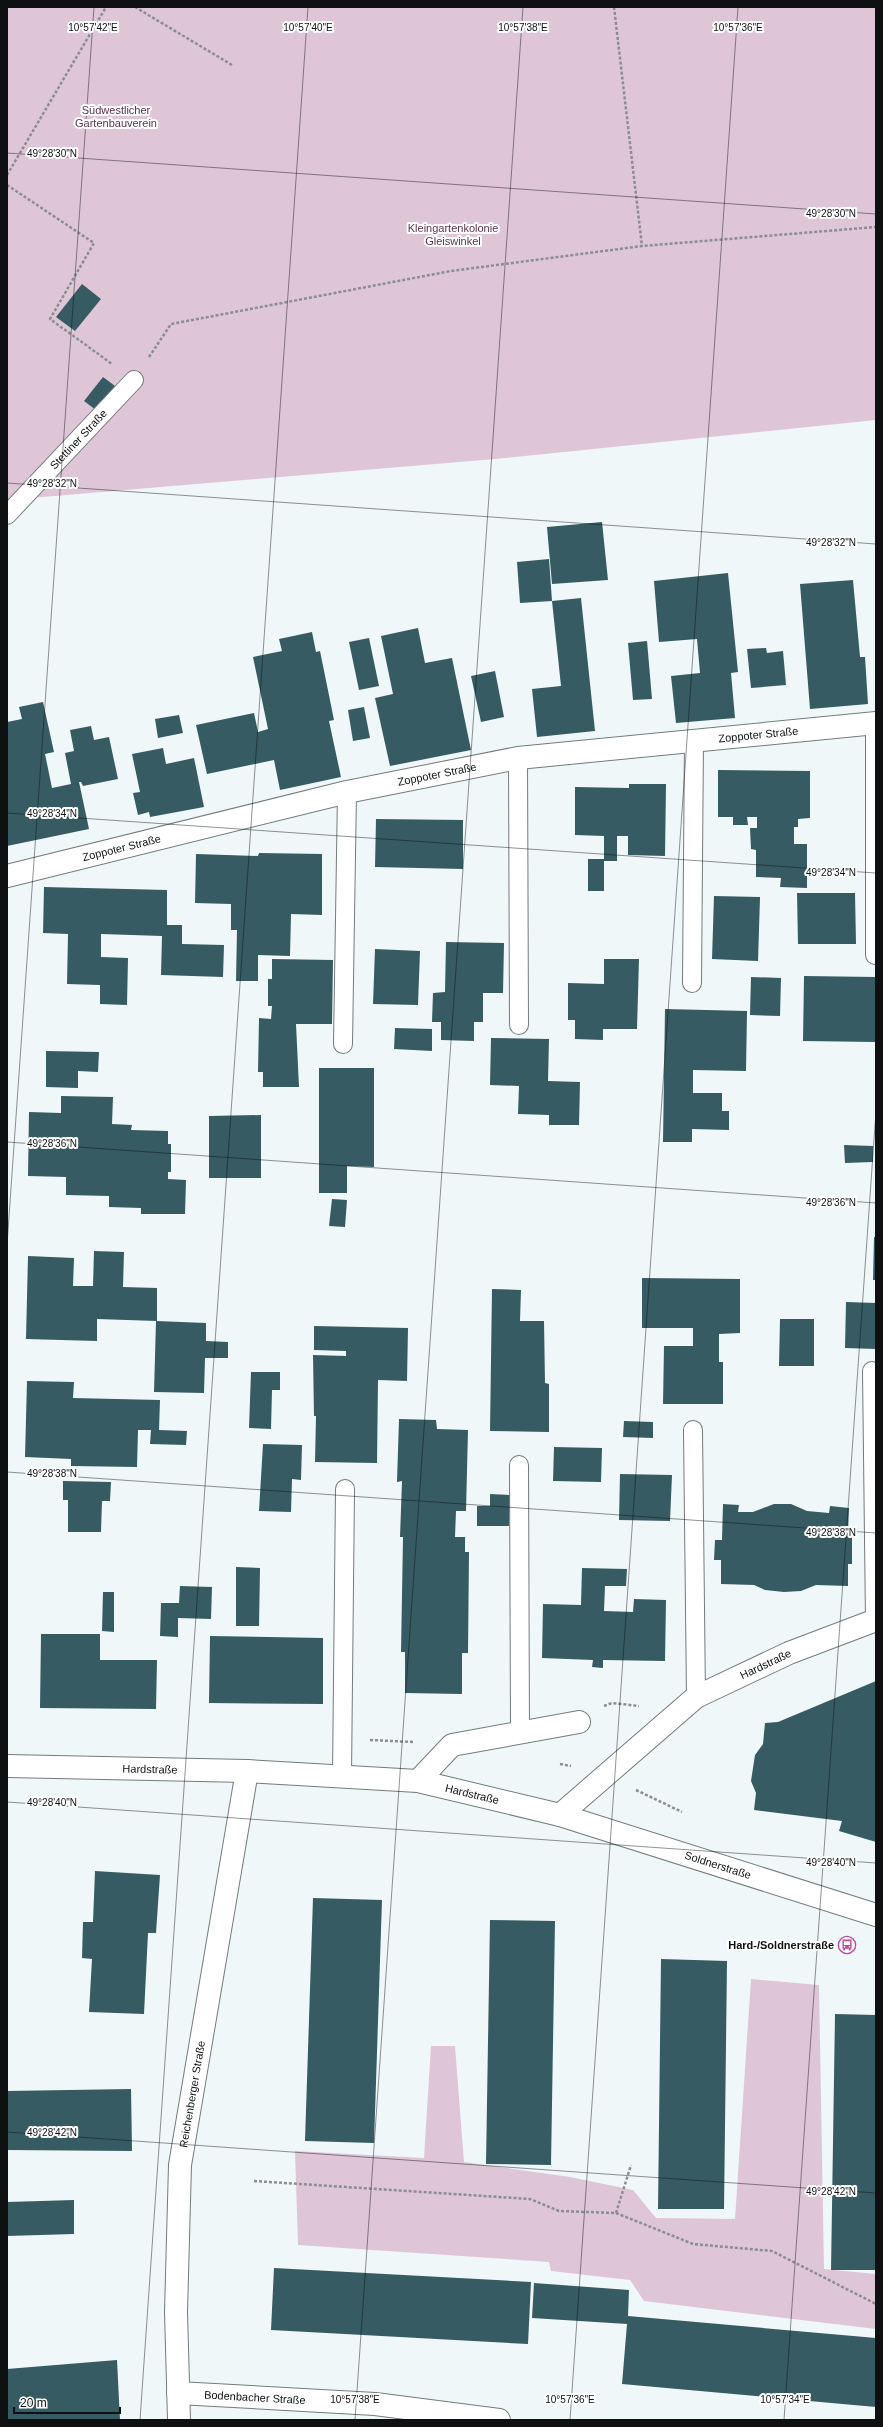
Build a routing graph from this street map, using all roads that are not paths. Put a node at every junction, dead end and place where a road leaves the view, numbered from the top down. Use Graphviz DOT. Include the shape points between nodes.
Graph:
graph roads {
  1 [pos="134,380"];
  2 [pos="7,516"];
  3 [pos="875,723"];
  4 [pos="694,740"];
  5 [pos="518,758"];
  6 [pos="347,792"];
  7 [pos="7,876"];
  8 [pos="875,955"];
  9 [pos="692,983"];
  10 [pos="519,1025"];
  11 [pos="343,1044"];
  12 [pos="872,1371"];
  13 [pos="693,1430"];
  14 [pos="519,1465"];
  15 [pos="345,1489"];
  16 [pos="875,1620"];
  17 [pos="696,1697"];
  18 [pos="579,1722"];
  19 [pos="520,1731"];
  20 [pos="7,1766"];
  21 [pos="247,1772"];
  22 [pos="342,1776"];
  23 [pos="418,1781"];
  24 [pos="560,1815"];
  25 [pos="876,1915"];
  26 [pos="178,2393"];
  27 [pos="179,2420"];
  28 [pos="499,2420"];
  1 -- 2 [label="lane, Stettiner Straße"];
  3 -- 4 [label="street, Zoppoter Straße"];
  3 -- 8 [label="lane"];
  4 -- 5 [label="street, Zoppoter Straße"];
  4 -- 9 [label="lane"];
  5 -- 6 [label="street, Zoppoter Straße"];
  5 -- 10 [label="lane"];
  6 -- 7 [label="street, Zoppoter Straße"];
  6 -- 11 [label="lane"];
  12 -- 16 [label="lane"];
  13 -- 17 [label="lane"];
  14 -- 19 [label="lane"];
  15 -- 22 [label="lane"];
  16 -- 17 [label="street, Hardstraße" via="789,1653"];
  17 -- 24 [label="street, Hardstraße"];
  18 -- 19 [label="street"];
  19 -- 23 [label="street" via="452,1745"];
  20 -- 21 [label="street, Hardstraße"];
  21 -- 22 [label="street, Hardstraße"];
  21 -- 26 [label="street, Reichenberger Straße" via="180,2165 176,2312"];
  22 -- 23 [label="street, Hardstraße"];
  23 -- 24 [label="street, Hardstraße"];
  24 -- 25 [label="street, Soldnerstraße"];
  26 -- 27 [label="street, Reichenberger Straße"];
  26 -- 28 [label="street, Bodenbacher Straße" via="375,2404"];
}
